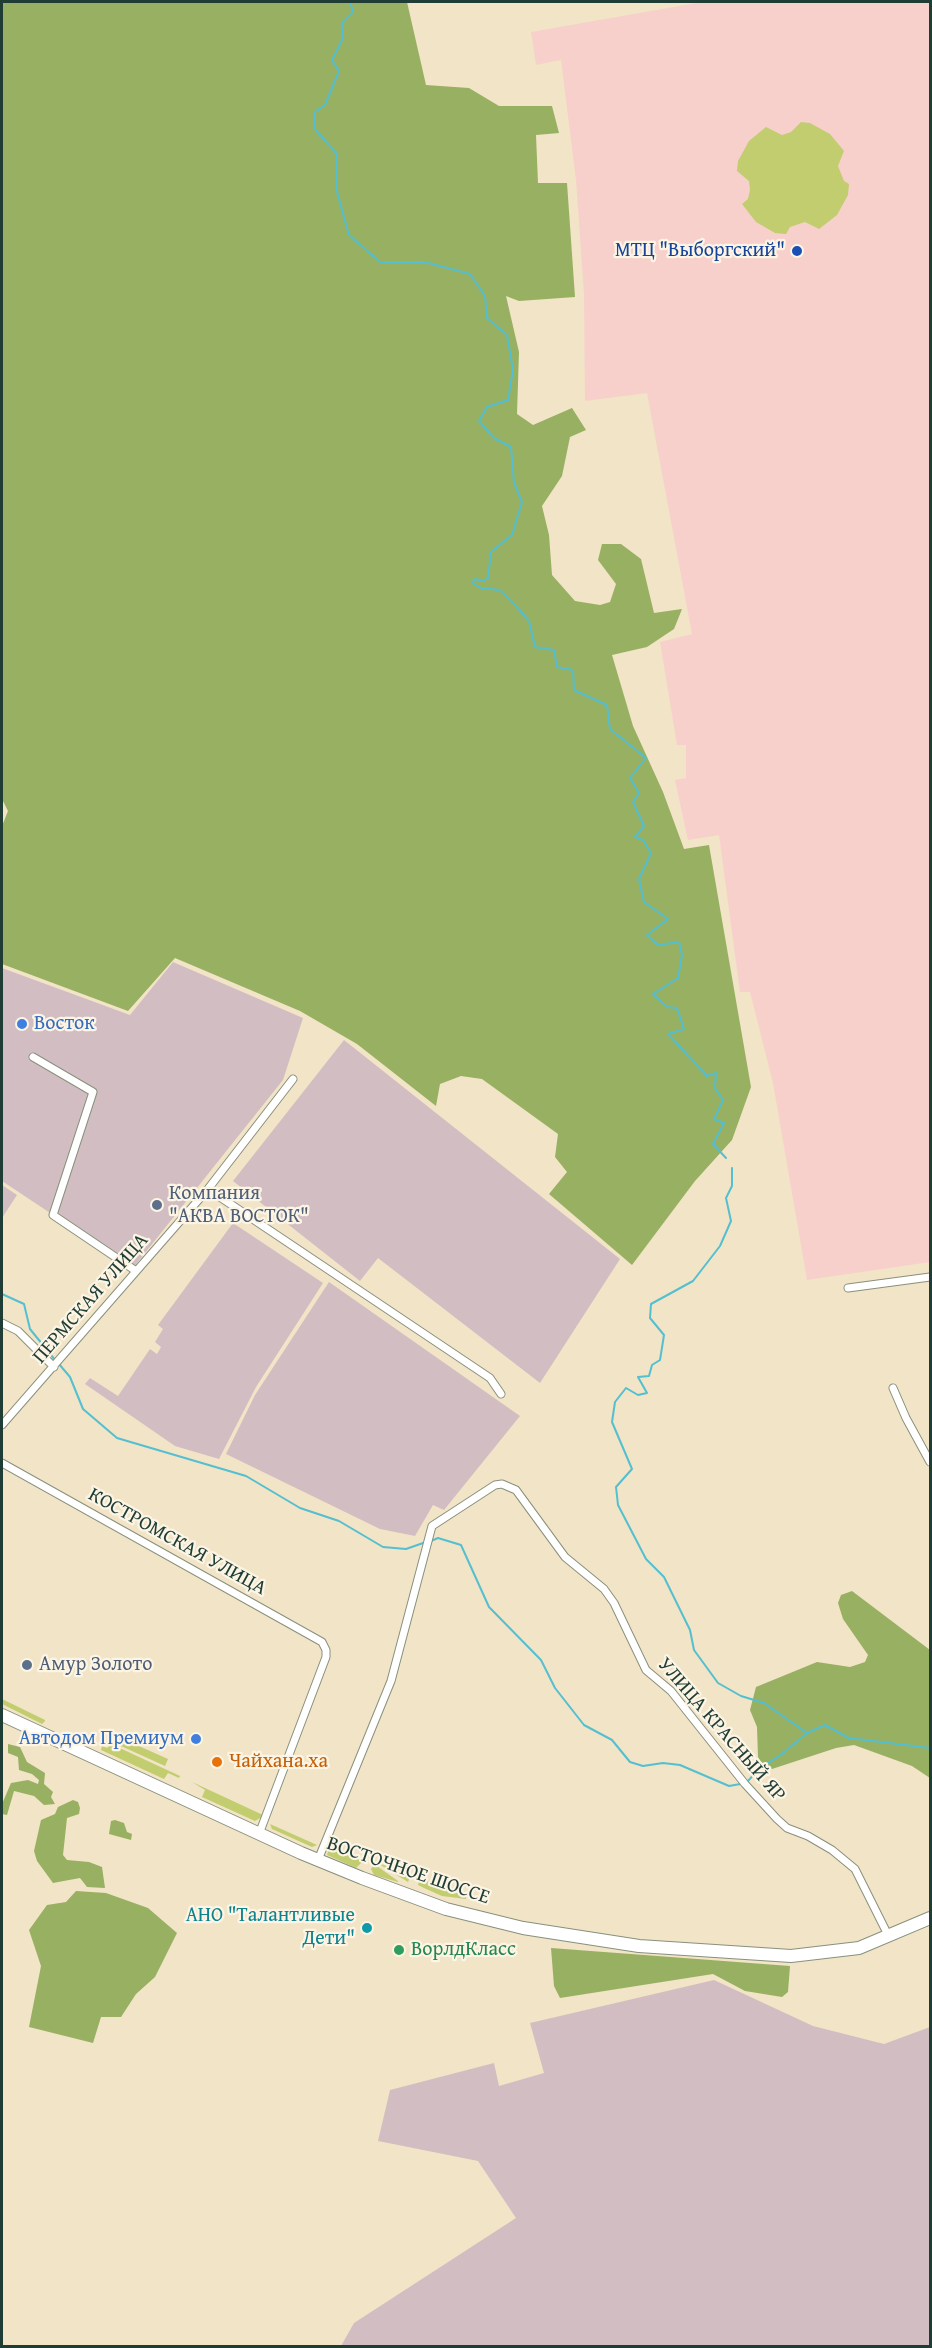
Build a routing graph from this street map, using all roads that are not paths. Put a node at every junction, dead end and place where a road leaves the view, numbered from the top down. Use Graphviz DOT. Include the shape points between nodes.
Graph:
graph roads {
  1 [pos="33,1057"];
  2 [pos="293,1079"];
  3 [pos="208,1189"];
  4 [pos="136,1271"];
  5 [pos="930,1277"];
  6 [pos="848,1288"];
  7 [pos="2,1323"];
  8 [pos="54,1367"];
  9 [pos="893,1388"];
  10 [pos="501,1394"];
  11 [pos="2,1425"];
  12 [pos="930,1462"];
  13 [pos="2,1463"];
  14 [pos="2,1715"];
  15 [pos="259,1834"];
  16 [pos="318,1860"];
  17 [pos="930,1918"];
  18 [pos="889,1937"];
  1 -- 4 [label="street" via="93,1092 53,1215"];
  2 -- 3 [label="street, ПЕРМСКАЯ УЛИЦА"];
  3 -- 4 [label="street, ПЕРМСКАЯ УЛИЦА"];
  3 -- 10 [label="street" via="490,1378"];
  4 -- 8 [label="street, ПЕРМСКАЯ УЛИЦА"];
  5 -- 6 [label="street"];
  7 -- 8 [label="street" via="18,1331"];
  8 -- 11 [label="street, ПЕРМСКАЯ УЛИЦА"];
  9 -- 12 [label="street"];
  13 -- 15 [label="street, КОСТРОМСКАЯ УЛИЦА" via="322,1642 326,1657"];
  14 -- 15 [label="main road, ВОСТОЧНОЕ ШОССЕ"];
  15 -- 16 [label="main road, ВОСТОЧНОЕ ШОССЕ"];
  16 -- 18 [label="main road, ВОСТОЧНОЕ ШОССЕ" via="465,1915 639,1946 771,1956 812,1955 858,1948"];
  16 -- 18 [label="street, УЛИЦА КРАСНЫЙ ЯР" via="390,1681 432,1526 495,1485 510,1485 565,1557 604,1589 646,1670 671,1691 745,1784 787,1828 808,1836 855,1869"];
  17 -- 18 [label="main road, ВОСТОЧНОЕ ШОССЕ"];
}
